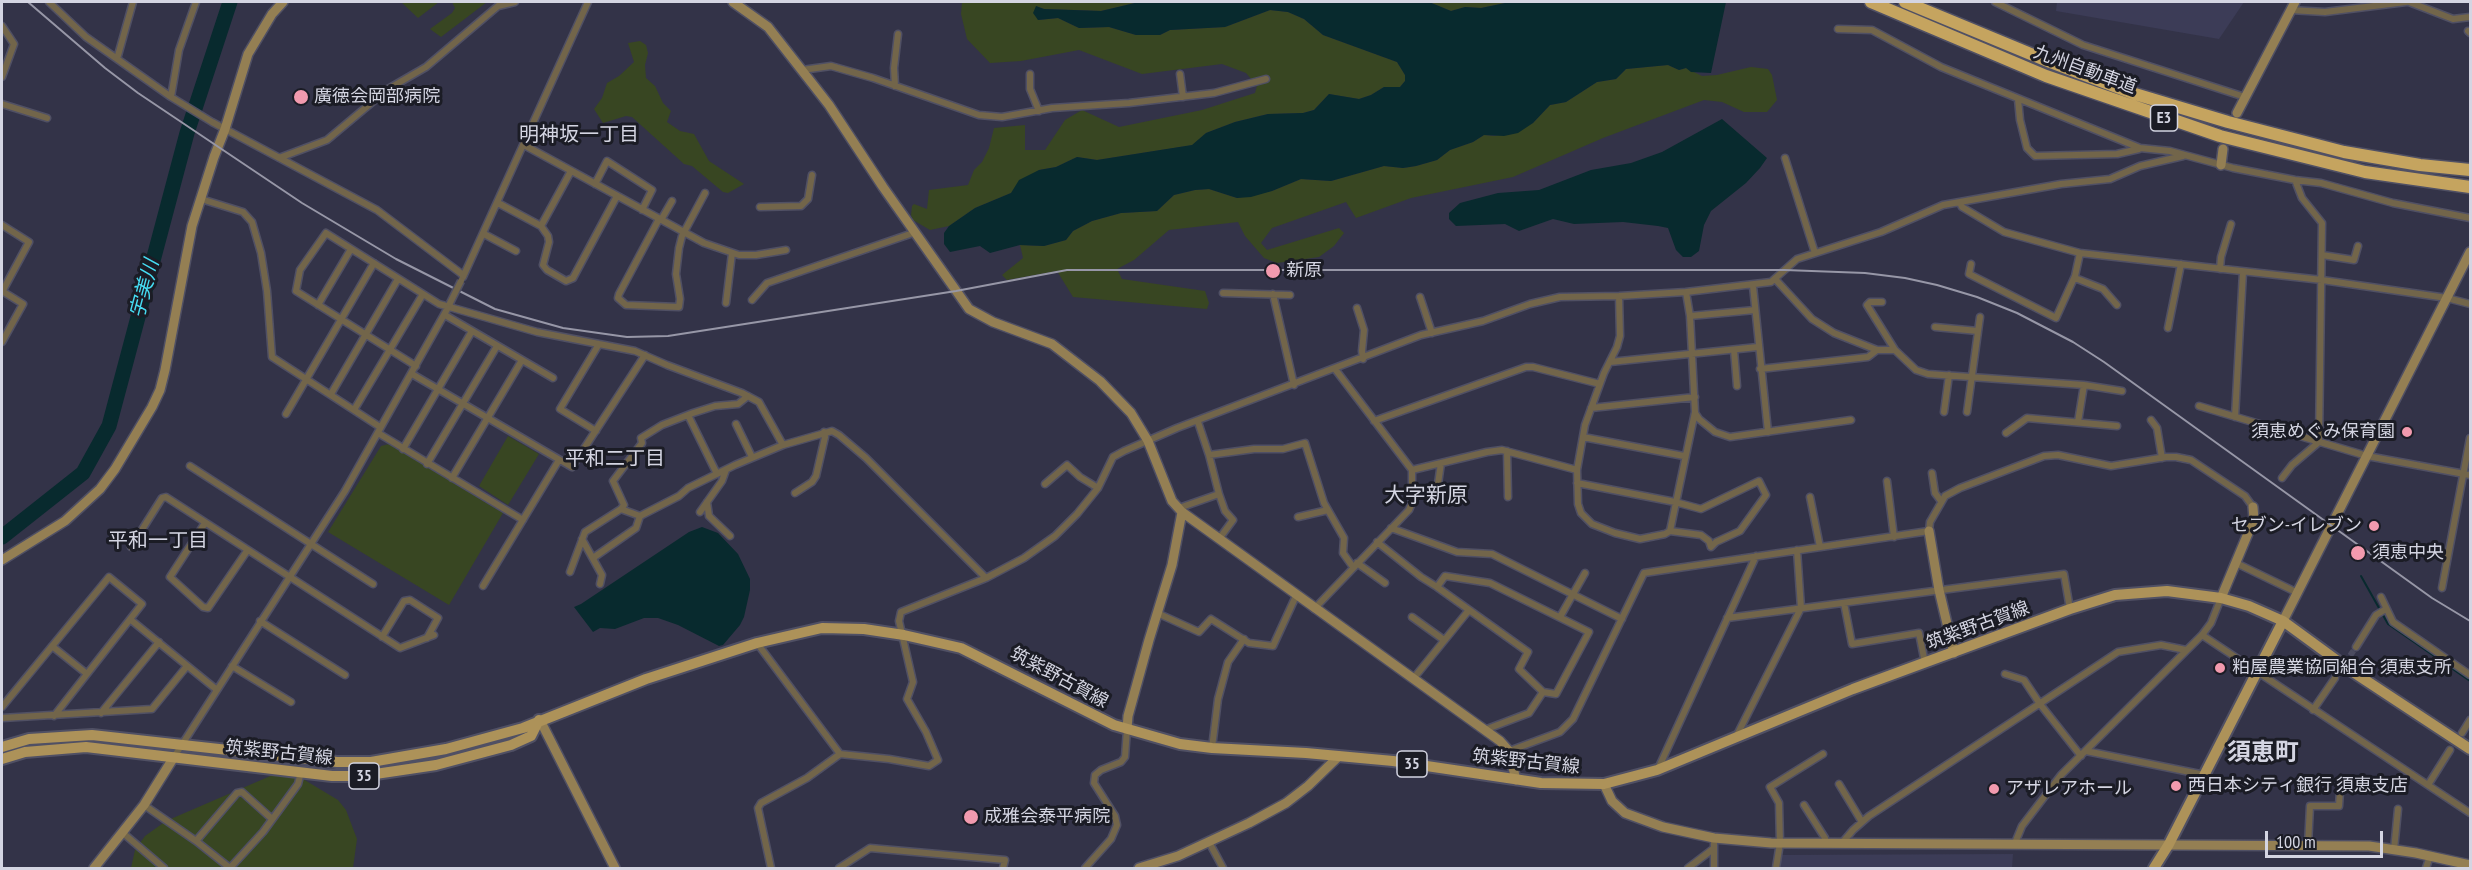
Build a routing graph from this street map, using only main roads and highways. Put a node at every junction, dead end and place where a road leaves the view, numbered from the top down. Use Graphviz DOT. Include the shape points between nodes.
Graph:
graph roads {
  1 [pos="1871,2"];
  2 [pos="1905,2"];
  3 [pos="2344,152"];
  4 [pos="2470,164"];
  5 [pos="2470,170"];
  6 [pos="2365,172"];
  7 [pos="2470,187"];
  8 [pos="2470,194"];
  9 [pos="2283,621"];
  10 [pos="540,720"];
  11 [pos="2,747"];
  12 [pos="2470,749"];
  13 [pos="2,759"];
  14 [pos="2154,868"];
  1 -- 6 [label="highway, 九州自動車道 / E3" via="2046,76 2129,106 2220,136"];
  2 -- 3 [label="highway, 九州自動車道 / E3" via="2135,94"];
  3 -- 4 [label="highway"];
  3 -- 5 [label="highway, 九州自動車道 / E3"];
  6 -- 7 [label="highway, 九州自動車道 / E3"];
  6 -- 8 [label="highway"];
  9 -- 10 [label="main road, 筑紫野古賀線 / 35" via="2221,598 2167,591 2115,596 1853,689 1658,770 1604,784 1516,780 1392,761 1180,744 1096,717 961,648 864,629 822,628 757,643 646,679"];
  9 -- 12 [label="main road, 筑紫野古賀線 / 35"];
  9 -- 14 [label="main road"];
  10 -- 11 [label="main road, 筑紫野古賀線 / 35" via="491,738 371,762 337,762 92,735 29,739"];
  10 -- 13 [label="main road, 筑紫野古賀線 / 35" via="531,736 511,745 436,765 362,776 332,776 86,747 34,751"];
}
